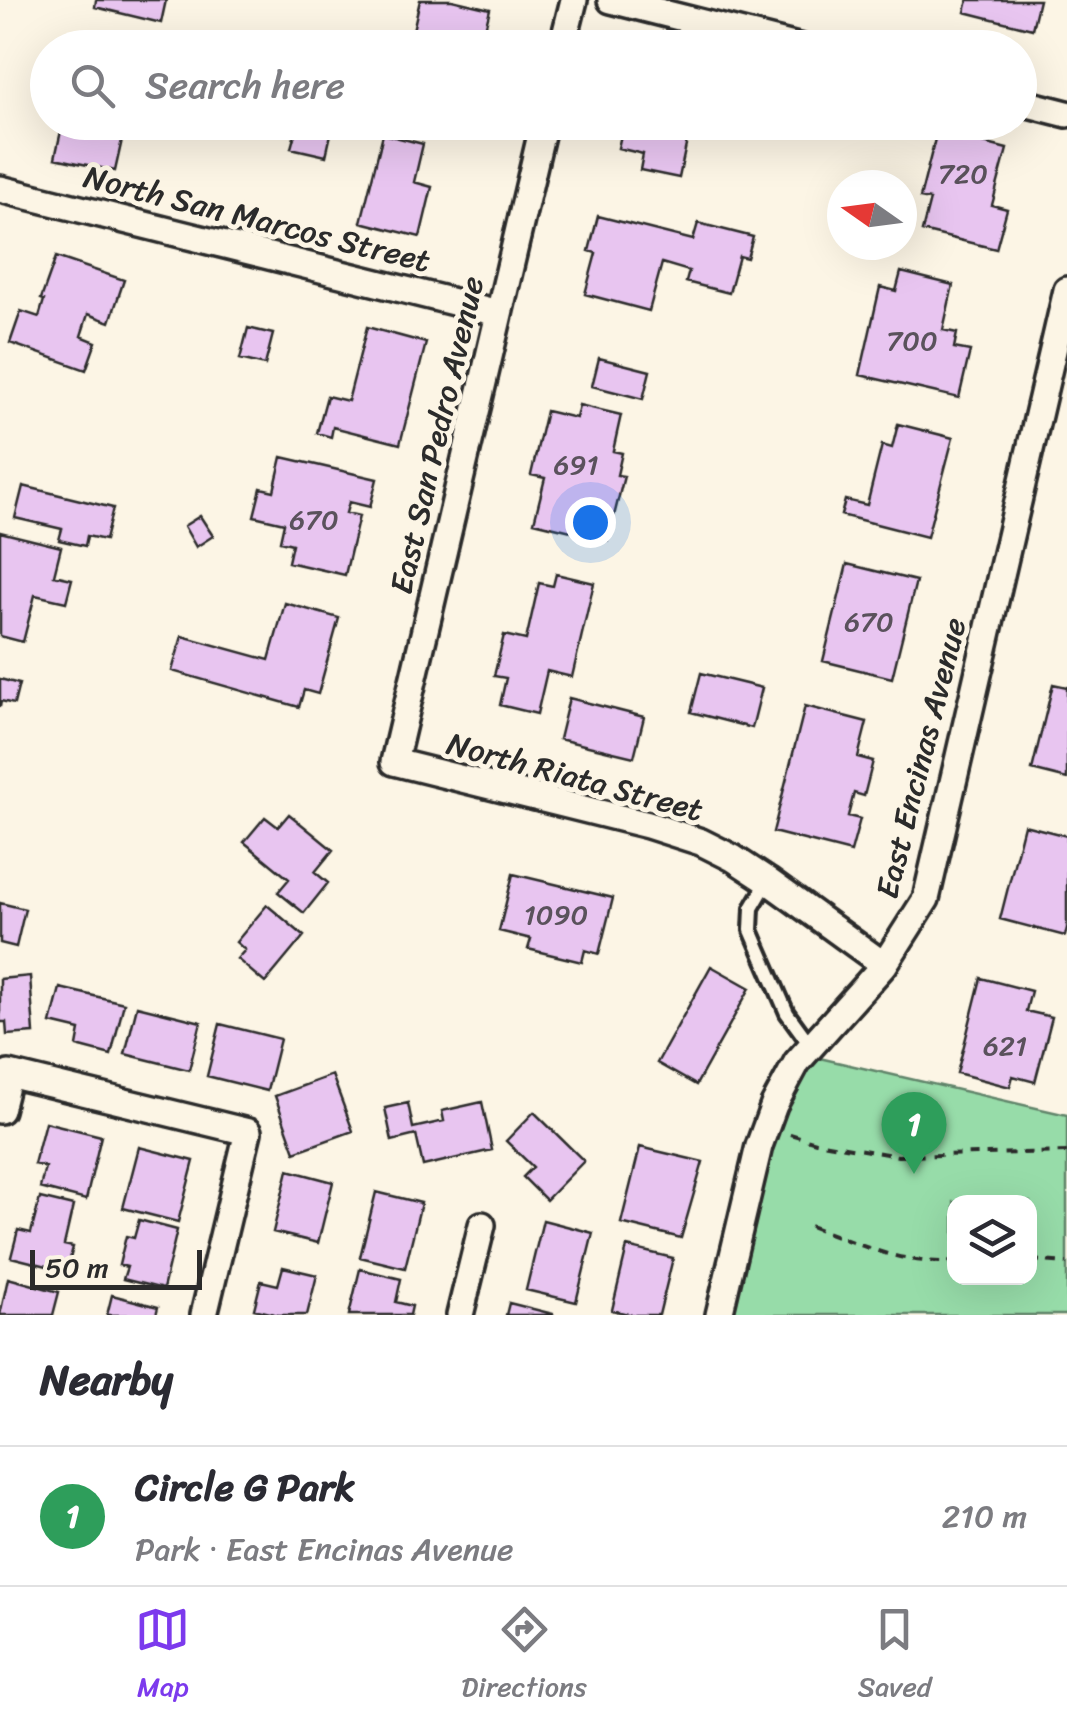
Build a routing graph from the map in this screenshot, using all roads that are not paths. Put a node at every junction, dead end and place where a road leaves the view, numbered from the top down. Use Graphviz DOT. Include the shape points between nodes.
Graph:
graph roads {
  1 [pos="574,0"];
  2 [pos="611,0"];
  3 [pos="566,30"];
  4 [pos="730,30"];
  5 [pos="1037,106"];
  6 [pos="1067,114"];
  7 [pos="540,140"];
  8 [pos="0,189"];
  9 [pos="1067,290"];
  10 [pos="498,313"];
  11 [pos="394,762"];
  12 [pos="768,881"];
  13 [pos="884,966"];
  14 [pos="810,1046"];
  15 [pos="0,1110"];
  16 [pos="482,1225"];
  17 [pos="204,1315"];
  18 [pos="460,1315"];
  19 [pos="719,1315"];
  1 -- 3 [label="street"];
  2 -- 4 [label="street"];
  5 -- 6 [label="street"];
  7 -- 10 [label="street, East San Pedro Avenue"];
  8 -- 10 [label="street, North San Marcos Street"];
  9 -- 13 [label="street, East Encinas Avenue" via="926,899"];
  10 -- 11 [label="street, East San Pedro Avenue"];
  11 -- 12 [label="street, North Riata Street" via="662,829 701,842"];
  12 -- 13 [label="street, North Riata Street"];
  12 -- 14 [label="lane" via="752,908 751,930 787,1012"];
  13 -- 14 [label="street, East Encinas Avenue"];
  14 -- 19 [label="street, East Encinas Avenue" via="796,1062 758,1146"];
  15 -- 17 [label="street" via="9,1074 248,1132"];
  16 -- 18 [label="street"];
}
